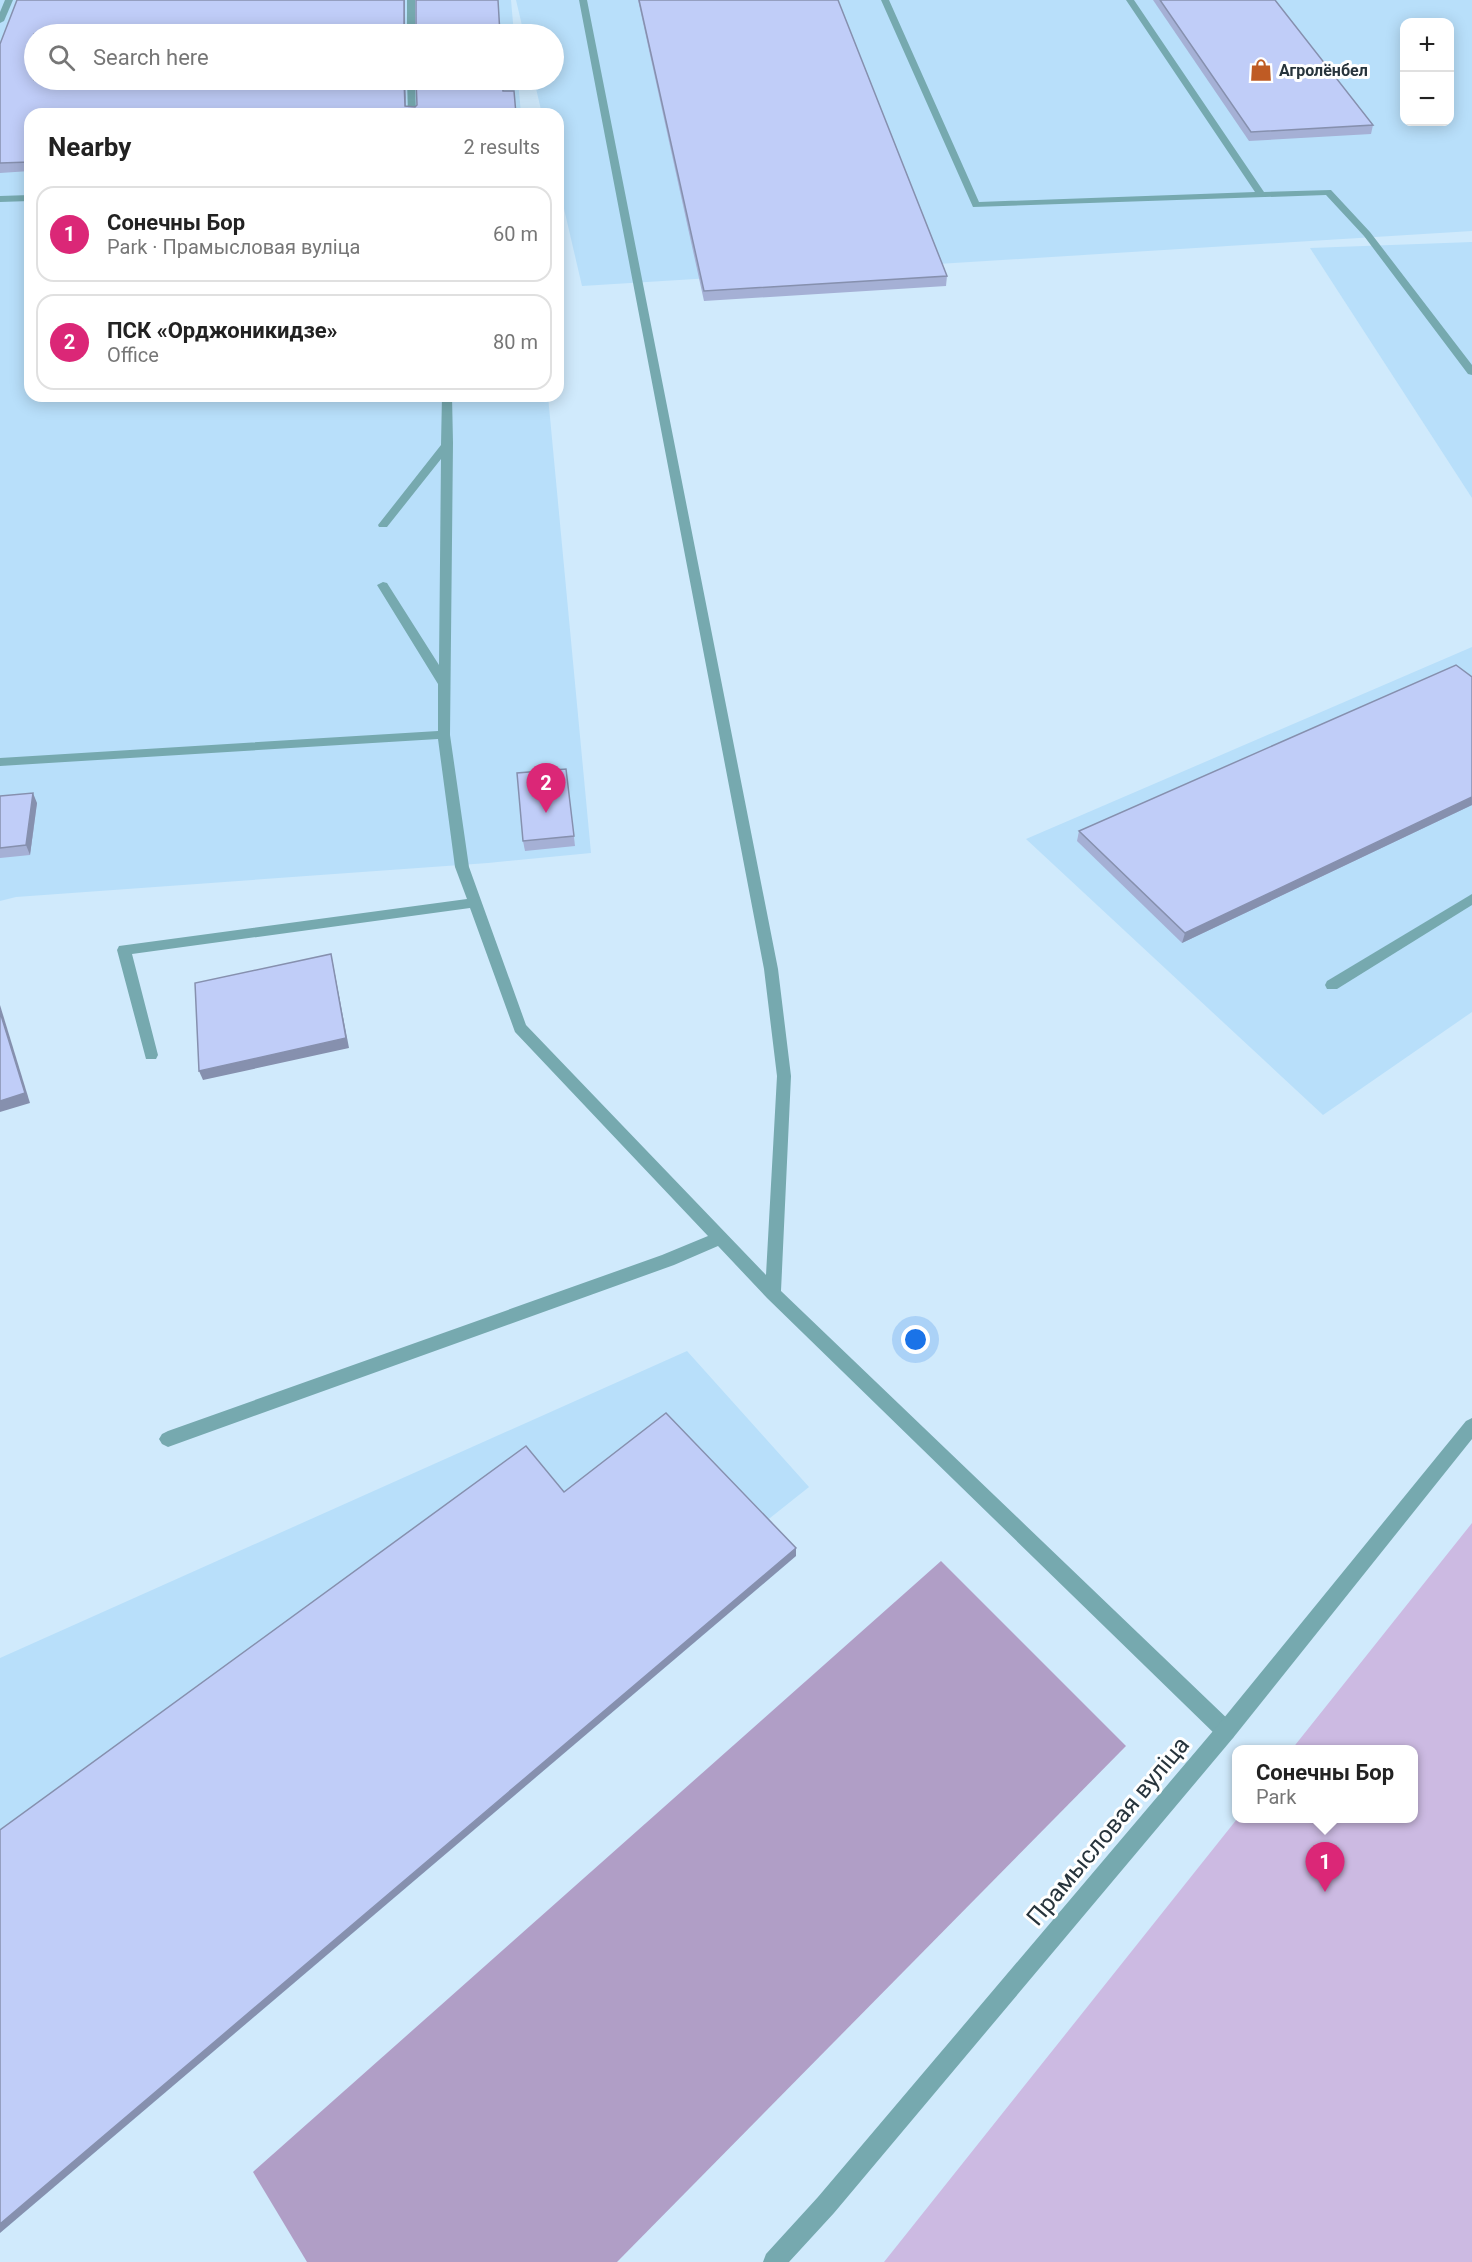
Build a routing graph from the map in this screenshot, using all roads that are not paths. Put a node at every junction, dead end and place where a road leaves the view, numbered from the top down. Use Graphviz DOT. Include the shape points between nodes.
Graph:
graph roads {
  1 [pos="9,0"];
  2 [pos="411,0"];
  3 [pos="583,0"];
  4 [pos="885,0"];
  5 [pos="1130,0"];
  6 [pos="0,21"];
  7 [pos="411,24"];
  8 [pos="411,90"];
  9 [pos="412,108"];
  10 [pos="1261,194"];
  11 [pos="24,198"];
  12 [pos="0,199"];
  13 [pos="1472,372"];
  14 [pos="447,402"];
  15 [pos="448,443"];
  16 [pos="383,525"];
  17 [pos="383,585"];
  18 [pos="444,683"];
  19 [pos="444,735"];
  20 [pos="0,762"];
  21 [pos="1472,899"];
  22 [pos="475,903"];
  23 [pos="1332,985"];
  24 [pos="151,1055"];
  25 [pos="721,1237"];
  26 [pos="773,1293"];
  27 [pos="1472,1426"];
  28 [pos="168,1439"];
  29 [pos="1226,1731"];
  30 [pos="774,2262"];
  1 -- 6 [label="street"];
  2 -- 7 [label="street"];
  3 -- 26 [label="street" via="771,969 784,1076"];
  4 -- 10 [label="street" via="976,205"];
  5 -- 10 [label="street"];
  8 -- 9 [label="street"];
  10 -- 13 [label="street" via="1328,192 1367,234"];
  11 -- 12 [label="street"];
  14 -- 15 [label="street"];
  15 -- 16 [label="street"];
  15 -- 18 [label="street"];
  17 -- 18 [label="street"];
  18 -- 19 [label="street"];
  19 -- 20 [label="street"];
  19 -- 22 [label="street" via="462,867"];
  21 -- 23 [label="street"];
  22 -- 24 [label="street" via="124,951"];
  22 -- 25 [label="street" via="520,1028"];
  25 -- 26 [label="street"];
  25 -- 28 [label="street" via="669,1260"];
  26 -- 29 [label="street"];
  27 -- 29 [label="street, Прамысловая вуліца"];
  29 -- 30 [label="street, Прамысловая вуліца"];
}
